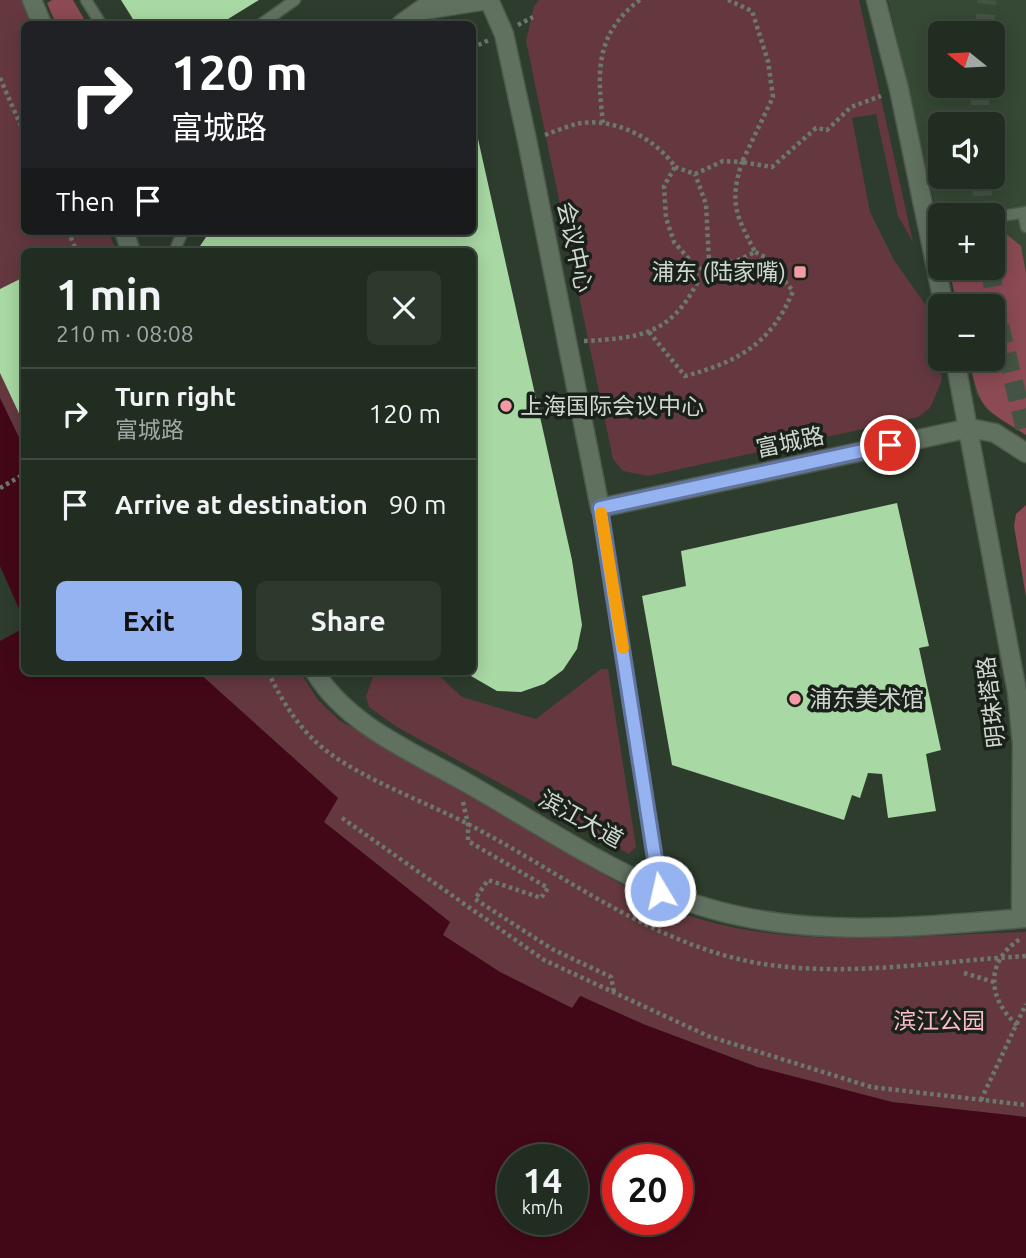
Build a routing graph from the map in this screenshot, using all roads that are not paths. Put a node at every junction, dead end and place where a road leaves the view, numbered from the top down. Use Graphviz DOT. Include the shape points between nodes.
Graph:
graph roads {
  1 [pos="32,0"];
  2 [pos="86,0"];
  3 [pos="295,0"];
  4 [pos="488,0"];
  5 [pos="876,0"];
  6 [pos="429,5"];
  7 [pos="41,21"];
  8 [pos="99,21"];
  9 [pos="265,21"];
  10 [pos="405,21"];
  11 [pos="928,204"];
  12 [pos="1025,213"];
  13 [pos="1005,216"];
  14 [pos="1026,227"];
  15 [pos="958,371"];
  16 [pos="970,428"];
  17 [pos="1026,453"];
  18 [pos="600,508"];
  19 [pos="317,675"];
  20 [pos="660,891"];
  21 [pos="1024,924"];
  1 -- 7 [label="street"];
  2 -- 8 [label="lane"];
  3 -- 9 [label="lane"];
  4 -- 6 [label="street"];
  4 -- 18 [label="street, 会议中心" via="504,34"];
  5 -- 11 [label="street"];
  6 -- 10 [label="street"];
  12 -- 13 [label="lane"];
  12 -- 14 [label="lane"];
  15 -- 16 [label="street, 明珠塔路"];
  16 -- 17 [label="street, 富城路" via="995,433"];
  16 -- 18 [label="street, 富城路"];
  16 -- 21 [label="street, 明珠塔路" via="1017,692"];
  18 -- 20 [label="lane"];
  19 -- 20 [label="street, 滨江大道" via="344,709"];
  20 -- 21 [label="street, 滨江大道" via="729,912 830,928"];
}
